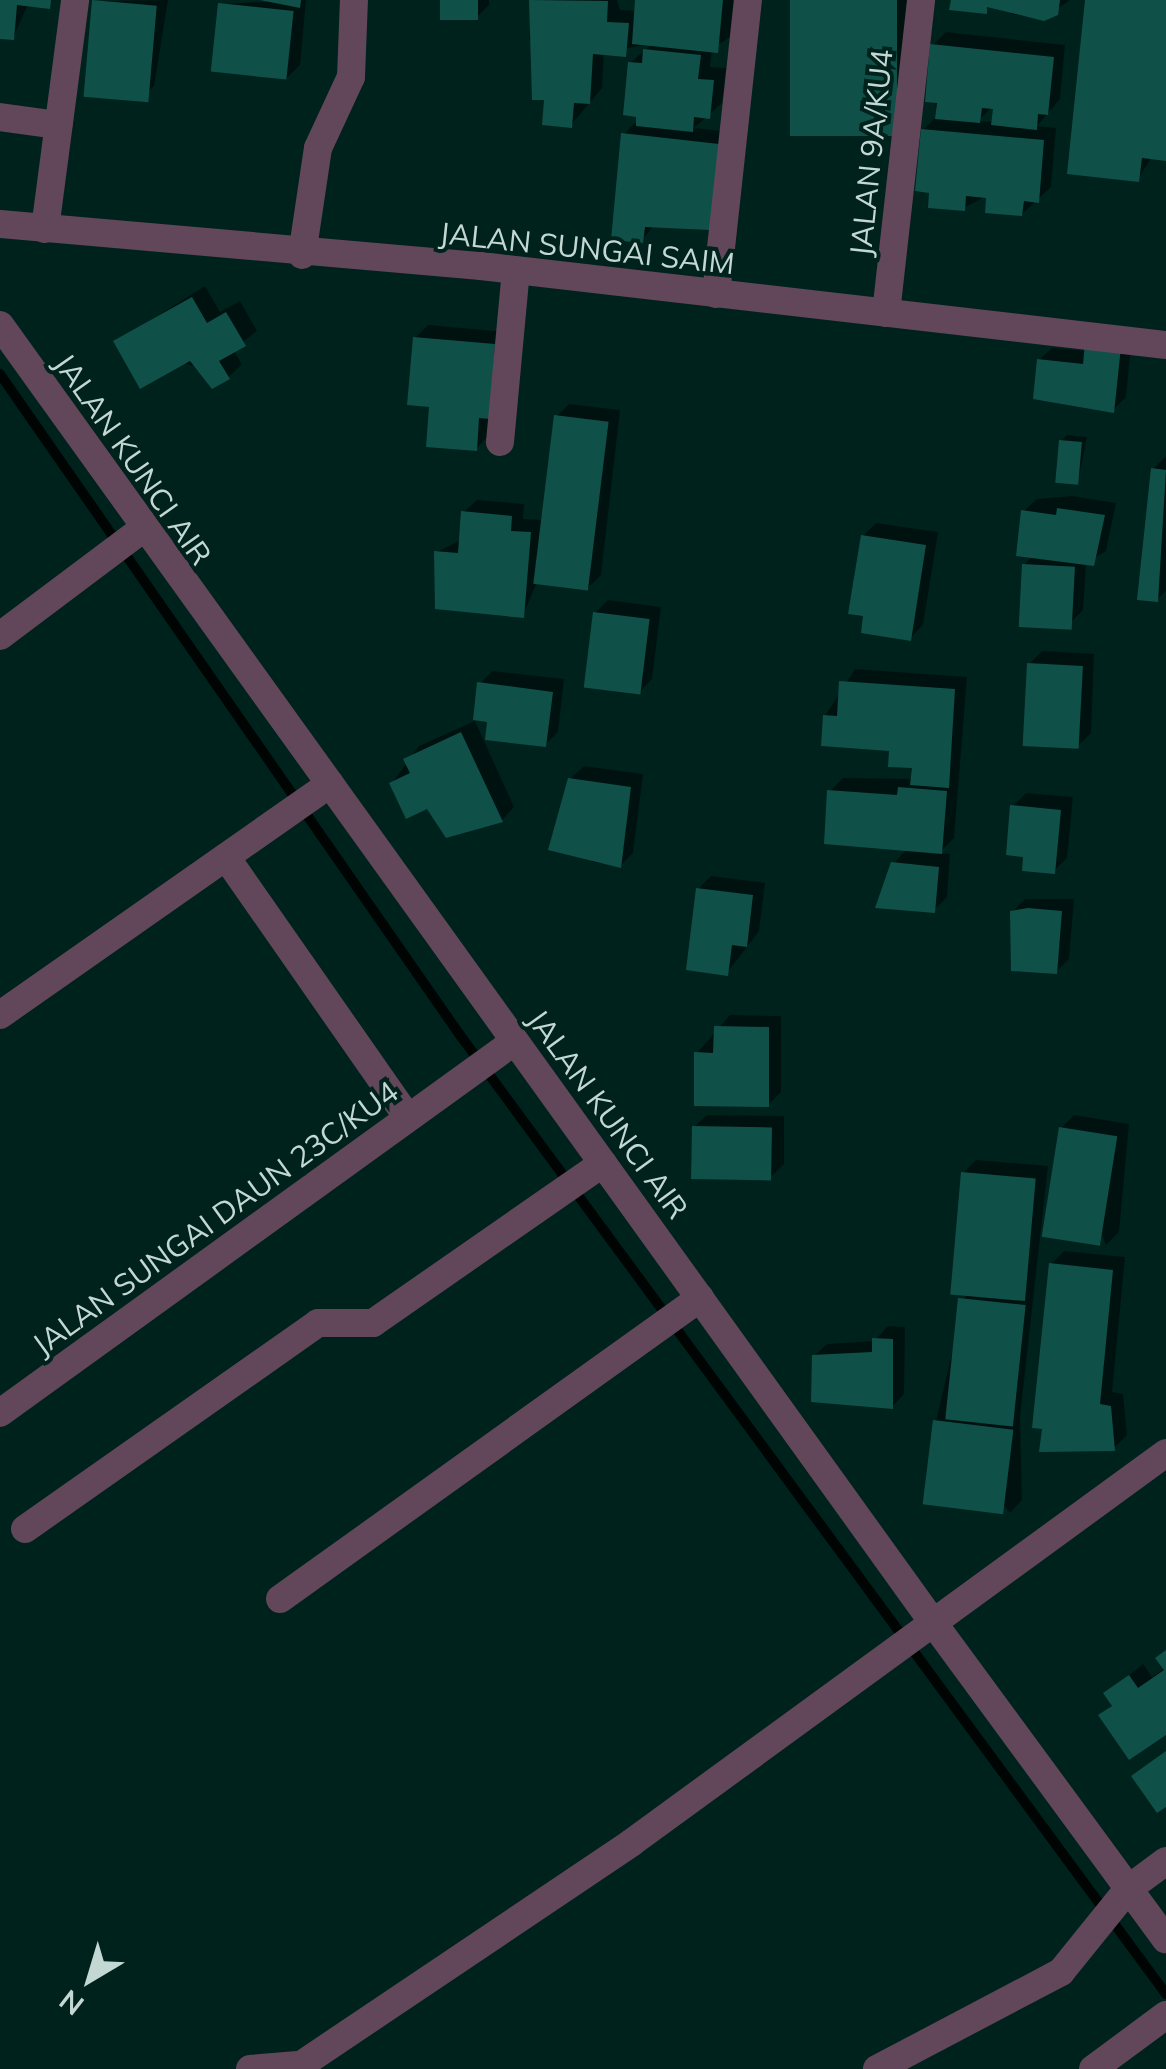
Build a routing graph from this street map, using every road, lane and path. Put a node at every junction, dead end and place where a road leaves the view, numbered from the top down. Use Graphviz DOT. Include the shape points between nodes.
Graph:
graph roads {
  1 [pos="75,0"];
  2 [pos="354,0"];
  3 [pos="748,0"];
  4 [pos="921,0"];
  5 [pos="0,117"];
  6 [pos="58,125"];
  7 [pos="0,224"];
  8 [pos="45,229"];
  9 [pos="302,255"];
  10 [pos="516,271"];
  11 [pos="716,294"];
  12 [pos="886,313"];
  13 [pos="1,328"];
  14 [pos="1166,345"];
  15 [pos="500,442"];
  16 [pos="136,534"];
  17 [pos="0,636"];
  18 [pos="321,791"];
  19 [pos="226,857"];
  20 [pos="0,1015"];
  21 [pos="506,1048"];
  22 [pos="408,1118"];
  23 [pos="582,1178"];
  24 [pos="680,1315"];
  25 [pos="0,1413"];
  26 [pos="1166,1452"];
  27 [pos="24,1529"];
  28 [pos="280,1599"];
  29 [pos="927,1625"];
  30 [pos="1166,1861"];
  31 [pos="1121,1899"];
  32 [pos="1166,1939"];
  33 [pos="1159,2020"];
  34 [pos="1104,2066"];
  35 [pos="296,2067"];
  36 [pos="250,2069"];
  37 [pos="877,2069"];
  1 -- 6 [label="street"];
  2 -- 9 [label="street" via="351,77 318,148"];
  3 -- 11 [label="street"];
  4 -- 12 [label="street, JALAN 9A/KU4"];
  5 -- 6 [label="street"];
  6 -- 8 [label="street"];
  7 -- 8 [label="street, JALAN SUNGAI SAIM"];
  8 -- 9 [label="street, JALAN SUNGAI SAIM"];
  9 -- 10 [label="street, JALAN SUNGAI SAIM"];
  10 -- 11 [label="street, JALAN SUNGAI SAIM"];
  10 -- 15 [label="street"];
  11 -- 12 [label="street, JALAN SUNGAI SAIM"];
  12 -- 14 [label="street, JALAN SUNGAI SAIM"];
  13 -- 16 [label="street, JALAN KUNCI AIR"];
  16 -- 17 [label="street"];
  16 -- 18 [label="street, JALAN KUNCI AIR"];
  18 -- 19 [label="street"];
  18 -- 21 [label="street, JALAN KUNCI AIR"];
  19 -- 20 [label="street"];
  19 -- 22 [label="street"];
  21 -- 22 [label="street, JALAN SUNGAI DAUN 23C/KU4"];
  21 -- 23 [label="street, JALAN KUNCI AIR"];
  22 -- 25 [label="street, JALAN SUNGAI DAUN 23C/KU4"];
  23 -- 24 [label="street, JALAN KUNCI AIR"];
  23 -- 27 [label="street" via="372,1322 318,1323"];
  24 -- 28 [label="street"];
  24 -- 29 [label="street, JALAN KUNCI AIR"];
  26 -- 29 [label="street"];
  29 -- 31 [label="street, JALAN KUNCI AIR"];
  29 -- 35 [label="street" via="631,1843"];
  30 -- 31 [label="street"];
  31 -- 32 [label="street, JALAN KUNCI AIR"];
  31 -- 37 [label="street" via="1060,1972"];
  33 -- 34 [label="street"];
  35 -- 36 [label="street"];
}
